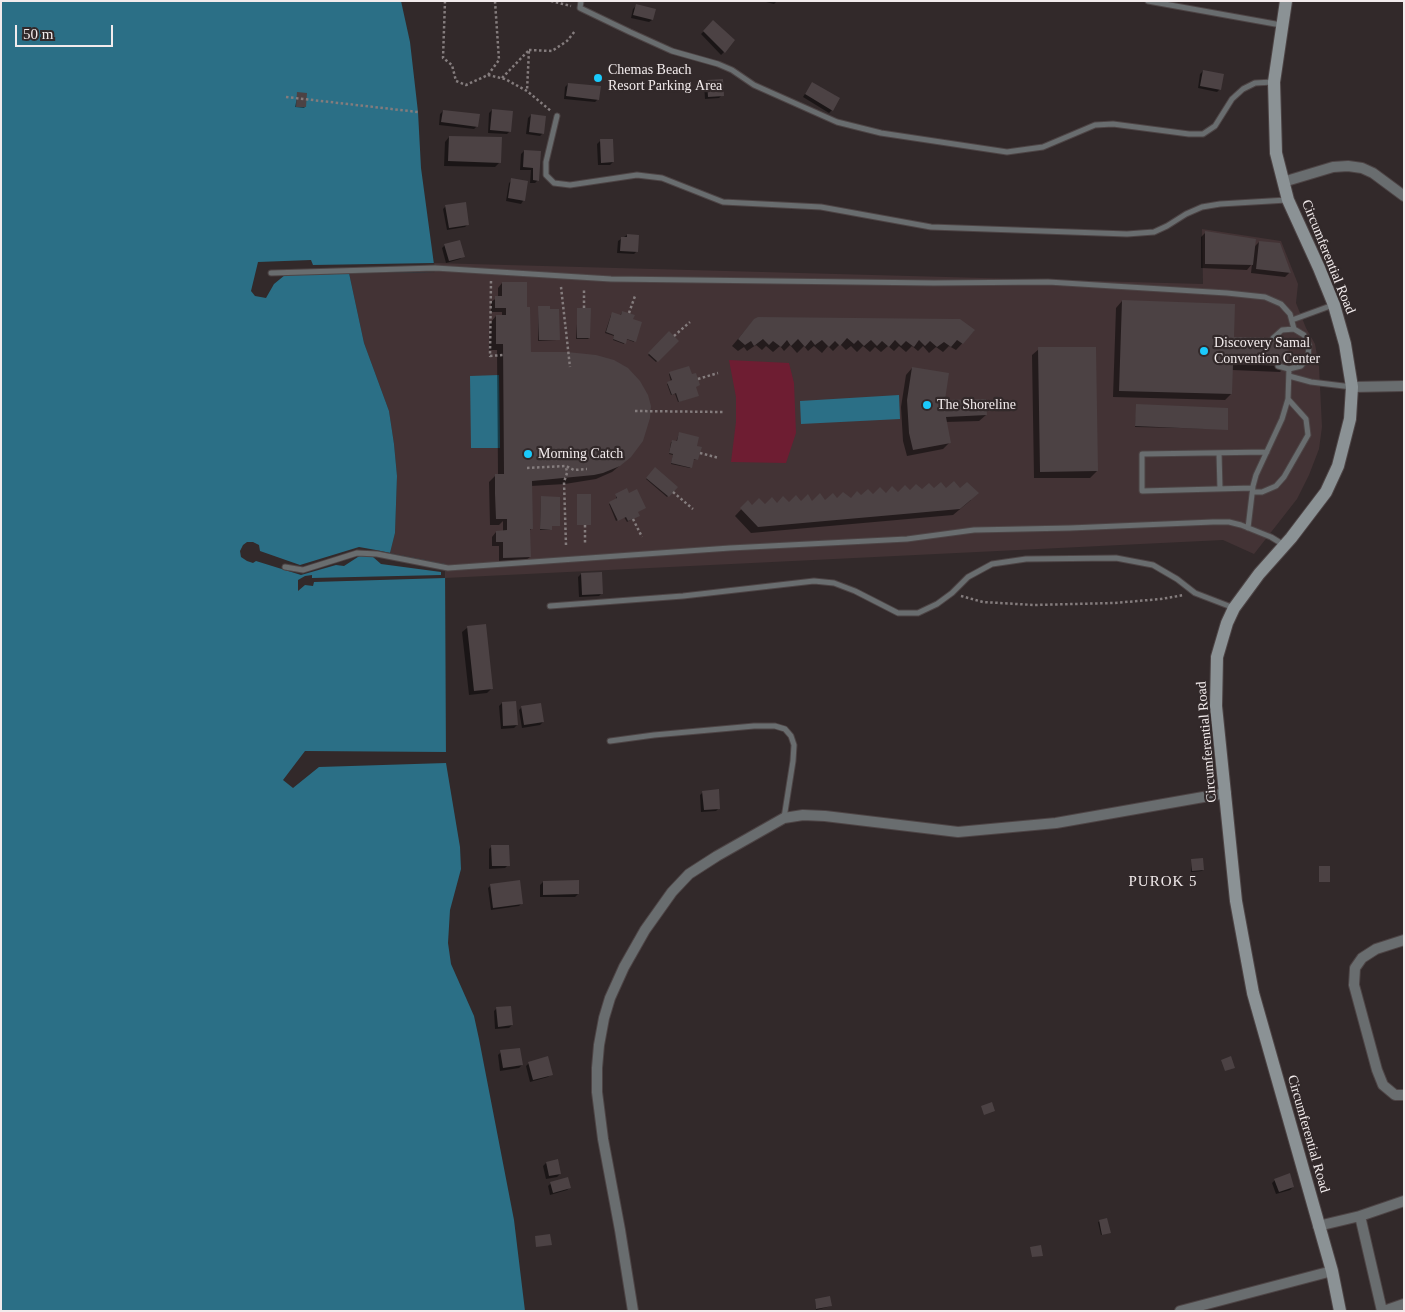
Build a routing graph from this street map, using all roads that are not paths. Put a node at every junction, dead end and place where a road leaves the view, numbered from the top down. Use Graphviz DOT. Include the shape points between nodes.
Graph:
graph roads {
  1 [pos="581,1"];
  2 [pos="1148,1"];
  3 [pos="1286,1"];
  4 [pos="1283,25"];
  5 [pos="1274,82"];
  6 [pos="557,116"];
  7 [pos="1283,182"];
  8 [pos="1404,196"];
  9 [pos="1288,200"];
  10 [pos="271,274"];
  11 [pos="1334,305"];
  12 [pos="1292,320"];
  13 [pos="1294,329"];
  14 [pos="1273,338"];
  15 [pos="1278,366"];
  16 [pos="1290,369"];
  17 [pos="1289,376"];
  18 [pos="1404,386"];
  19 [pos="1352,387"];
  20 [pos="1288,399"];
  21 [pos="1267,452"];
  22 [pos="1219,453"];
  23 [pos="1220,489"];
  24 [pos="1253,490"];
  25 [pos="1248,528"];
  26 [pos="1284,545"];
  27 [pos="285,566"];
  28 [pos="550,606"];
  29 [pos="1234,608"];
  30 [pos="610,741"];
  31 [pos="1226,793"];
  32 [pos="784,818"];
  33 [pos="1404,940"];
  34 [pos="1404,1094"];
  35 [pos="1404,1201"];
  36 [pos="1360,1216"];
  37 [pos="1318,1226"];
  38 [pos="1332,1271"];
  39 [pos="1404,1304"];
  40 [pos="632,1311"];
  41 [pos="1180,1311"];
  42 [pos="1340,1311"];
  43 [pos="1383,1311"];
  1 -- 5 [label="lane" via="580,8 672,50 725,67 754,85 836,122 881,133 1007,152 1044,148 1095,125 1203,134 1215,126 1243,88 1255,83"];
  2 -- 4 [label="lane"];
  3 -- 4 [label="main road, Circumferential Road"];
  4 -- 5 [label="main road, Circumferential Road"];
  5 -- 7 [label="main road, Circumferential Road" via="1276,153"];
  6 -- 9 [label="lane" via="546,162 546,176 554,183 570,185 637,175 662,178 723,202 821,207 931,227 1127,234 1154,232 1202,207"];
  7 -- 8 [label="street" via="1333,167 1348,166 1373,173"];
  7 -- 9 [label="main road, Circumferential Road"];
  9 -- 11 [label="main road, Circumferential Road"];
  10 -- 12 [label="lane" via="435,268 620,279 1048,282 1265,297 1281,304"];
  11 -- 12 [label="lane"];
  11 -- 19 [label="main road, Circumferential Road"];
  12 -- 13 [label="lane"];
  13 -- 14 [label="lane" via="1282,330"];
  13 -- 16 [label="lane" via="1301,332 1310,345 1301,366"];
  15 -- 16 [label="lane"];
  16 -- 17 [label="lane"];
  17 -- 19 [label="lane"];
  17 -- 20 [label="lane"];
  18 -- 19 [label="street"];
  19 -- 26 [label="main road, Circumferential Road" via="1350,419 1338,466 1326,492"];
  20 -- 21 [label="lane"];
  20 -- 24 [label="lane" via="1306,419 1308,435 1280,482 1269,490"];
  21 -- 22 [label="lane"];
  21 -- 24 [label="lane"];
  22 -- 23 [label="lane"];
  22 -- 23 [label="lane" via="1142,454 1142,490"];
  23 -- 24 [label="lane"];
  24 -- 25 [label="lane"];
  25 -- 26 [label="lane"];
  25 -- 27 [label="lane" via="1229,522 1213,522 974,530 907,538 448,568 357,553 304,570"];
  26 -- 29 [label="main road, Circumferential Road"];
  28 -- 29 [label="lane" via="683,596 814,581 834,583 898,614 918,614 952,593 968,577 992,564 1026,559 1116,558 1153,565 1195,593"];
  29 -- 31 [label="main road, Circumferential Road" via="1217,657 1216,706"];
  30 -- 32 [label="lane" via="754,726 785,729 794,745"];
  31 -- 32 [label="street" via="1056,823 958,832 825,816"];
  31 -- 37 [label="main road, Circumferential Road" via="1236,901 1253,993"];
  32 -- 40 [label="street" via="689,874 645,930 610,998 600,1045 597,1092"];
  33 -- 34 [label="street" via="1376,948 1362,958 1355,968 1354,985 1382,1085 1395,1095"];
  35 -- 36 [label="street"];
  36 -- 37 [label="street"];
  36 -- 43 [label="street"];
  37 -- 38 [label="main road, Circumferential Road"];
  38 -- 41 [label="street"];
  38 -- 42 [label="main road, Circumferential Road"];
  39 -- 43 [label="street"];
}
